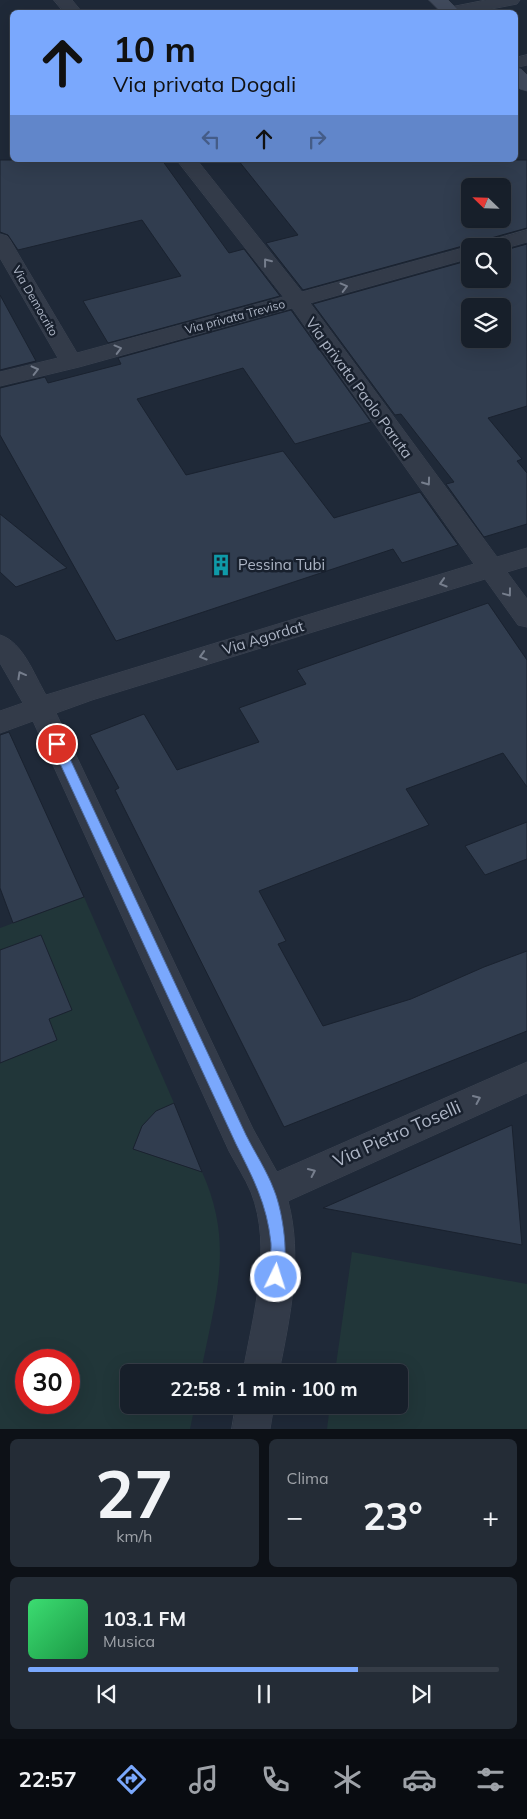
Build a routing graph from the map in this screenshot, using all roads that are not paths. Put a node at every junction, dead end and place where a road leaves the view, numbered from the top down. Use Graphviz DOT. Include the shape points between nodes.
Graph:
graph roads {
  1 [pos="63,0"];
  2 [pos="438,0"];
  3 [pos="511,0"];
  4 [pos="71,10"];
  5 [pos="450,10"];
  6 [pos="462,10"];
  7 [pos="518,76"];
  8 [pos="527,85"];
  9 [pos="190,162"];
  10 [pos="527,236"];
  11 [pos="0,240"];
  12 [pos="511,241"];
  13 [pos="461,254"];
  14 [pos="296,300"];
  15 [pos="71,362"];
  16 [pos="0,379"];
  17 [pos="527,557"];
  18 [pos="489,569"];
  19 [pos="527,618"];
  20 [pos="0,645"];
  21 [pos="38,708"];
  22 [pos="0,722"];
  23 [pos="527,1077"];
  24 [pos="268,1193"];
  25 [pos="262,1364"];
  26 [pos="254,1414"];
  27 [pos="251,1429"];
  1 -- 4 [label="street"];
  2 -- 5 [label="street"];
  3 -- 6 [label="street"];
  7 -- 8 [label="street"];
  14 -- 9 [label="street, Via privata Paolo Paruta, one-way"];
  10 -- 12 [label="street"];
  11 -- 15 [label="street, Via Democrito"];
  14 -- 13 [label="street, Via privata Treviso, one-way"];
  15 -- 14 [label="street, Via privata Treviso, one-way"];
  14 -- 18 [label="street, Via privata Paolo Paruta, one-way"];
  16 -- 15 [label="street, Via privata Treviso, one-way"];
  17 -- 18 [label="street, Via Agordat"];
  18 -- 19 [label="street, Via privata Paolo Paruta, one-way"];
  18 -- 21 [label="street, Via Agordat, one-way"];
  21 -- 20 [label="street, one-way" via="12,660"];
  21 -- 22 [label="street, Via Agordat"];
  21 -- 24 [label="street"];
  24 -- 23 [label="street, Via Pietro Toselli, one-way"];
  24 -- 25 [label="street" via="278,1244 275,1288"];
  26 -- 27 [label="street"];
}
